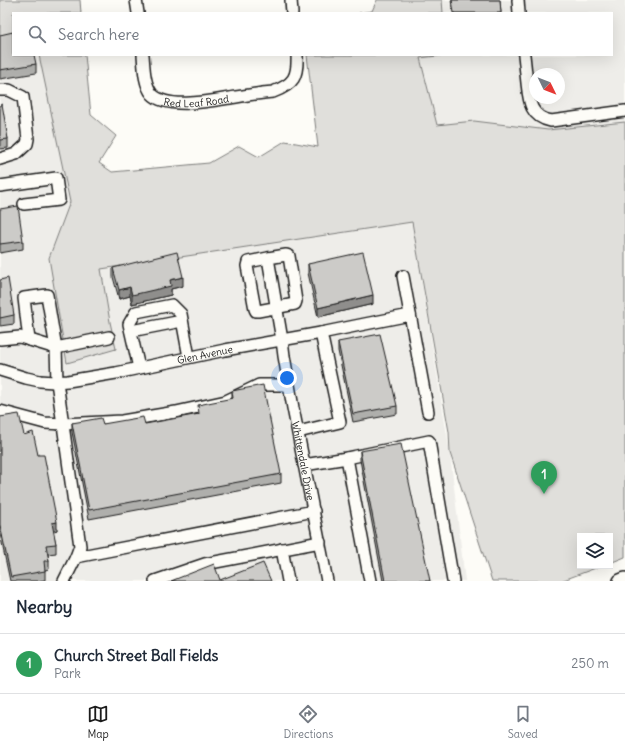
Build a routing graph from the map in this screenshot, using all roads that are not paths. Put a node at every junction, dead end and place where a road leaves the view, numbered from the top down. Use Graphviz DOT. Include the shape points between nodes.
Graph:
graph roads {
  1 [pos="136,0"];
  2 [pos="291,0"];
  3 [pos="518,0"];
  4 [pos="138,12"];
  5 [pos="292,12"];
  6 [pos="519,12"];
  7 [pos="143,56"];
  8 [pos="297,56"];
  9 [pos="524,56"];
  10 [pos="0,90"];
  11 [pos="625,111"];
  12 [pos="0,159"];
  13 [pos="0,186"];
  14 [pos="24,204"];
  15 [pos="268,258"];
  16 [pos="403,276"];
  17 [pos="277,308"];
  18 [pos="410,315"];
  19 [pos="182,321"];
  20 [pos="131,331"];
  21 [pos="321,333"];
  22 [pos="109,337"];
  23 [pos="0,339"];
  24 [pos="29,340"];
  25 [pos="282,340"];
  26 [pos="56,348"];
  27 [pos="189,357"];
  28 [pos="139,368"];
  29 [pos="0,370"];
  30 [pos="57,382"];
  31 [pos="289,385"];
  32 [pos="0,411"];
  33 [pos="428,412"];
  34 [pos="63,424"];
  35 [pos="298,432"];
  36 [pos="347,458"];
  37 [pos="304,465"];
  38 [pos="314,511"];
  39 [pos="320,542"];
  40 [pos="282,549"];
  41 [pos="76,556"];
  42 [pos="625,579"];
  43 [pos="64,581"];
  44 [pos="155,581"];
  45 [pos="288,581"];
  46 [pos="327,581"];
  47 [pos="370,581"];
  48 [pos="453,581"];
  49 [pos="620,581"];
  1 -- 4 [label="street"];
  2 -- 5 [label="street"];
  3 -- 6 [label="street"];
  7 -- 8 [label="street, Red Leaf Road" via="151,92 156,97 173,103 198,103 273,92 294,80"];
  9 -- 11 [label="street" via="529,101 537,115 544,120"];
  10 -- 12 [label="street" via="9,90 23,96 28,139 27,144 16,154"];
  13 -- 14 [label="street" via="56,178 59,200"];
  15 -- 17 [label="street, Whittendale Drive"];
  15 -- 17 [label="street" via="289,256 296,301 295,304"];
  15 -- 17 [label="street" via="248,262 247,266 256,311"];
  16 -- 18 [label="street"];
  17 -- 25 [label="street, Whittendale Drive"];
  18 -- 21 [label="street, Glen Avenue"];
  18 -- 33 [label="street"];
  19 -- 20 [label="street"];
  19 -- 20 [label="street" via="181,314 172,305 165,306 136,312 129,324"];
  19 -- 27 [label="street"];
  20 -- 28 [label="street"];
  21 -- 25 [label="street, Glen Avenue"];
  21 -- 35 [label="street" via="340,422"];
  22 -- 26 [label="street"];
  23 -- 24 [label="street" via="20,337"];
  24 -- 26 [label="street"];
  24 -- 26 [label="street" via="24,298 47,295"];
  25 -- 27 [label="street, Glen Avenue"];
  25 -- 31 [label="street, Whittendale Drive"];
  26 -- 30 [label="street"];
  27 -- 28 [label="street, Glen Avenue"];
  28 -- 30 [label="street, Glen Avenue"];
  29 -- 30 [label="street, Glen Avenue" via="40,381"];
  30 -- 34 [label="street"];
  31 -- 34 [label="street" via="259,385 226,401 176,412 122,421"];
  31 -- 35 [label="street, Whittendale Drive"];
  32 -- 34 [label="street" via="45,423"];
  34 -- 41 [label="street" via="80,546"];
  35 -- 37 [label="street, Whittendale Drive"];
  36 -- 37 [label="street"];
  36 -- 47 [label="street"];
  36 -- 48 [label="street" via="429,441"];
  37 -- 38 [label="street, Whittendale Drive"];
  38 -- 39 [label="street, Whittendale Drive"];
  38 -- 41 [label="street"];
  39 -- 40 [label="street"];
  39 -- 46 [label="street, Whittendale Drive"];
  40 -- 44 [label="street" via="205,564"];
  40 -- 45 [label="street"];
  41 -- 43 [label="street"];
  42 -- 49 [label="main road"];
}
